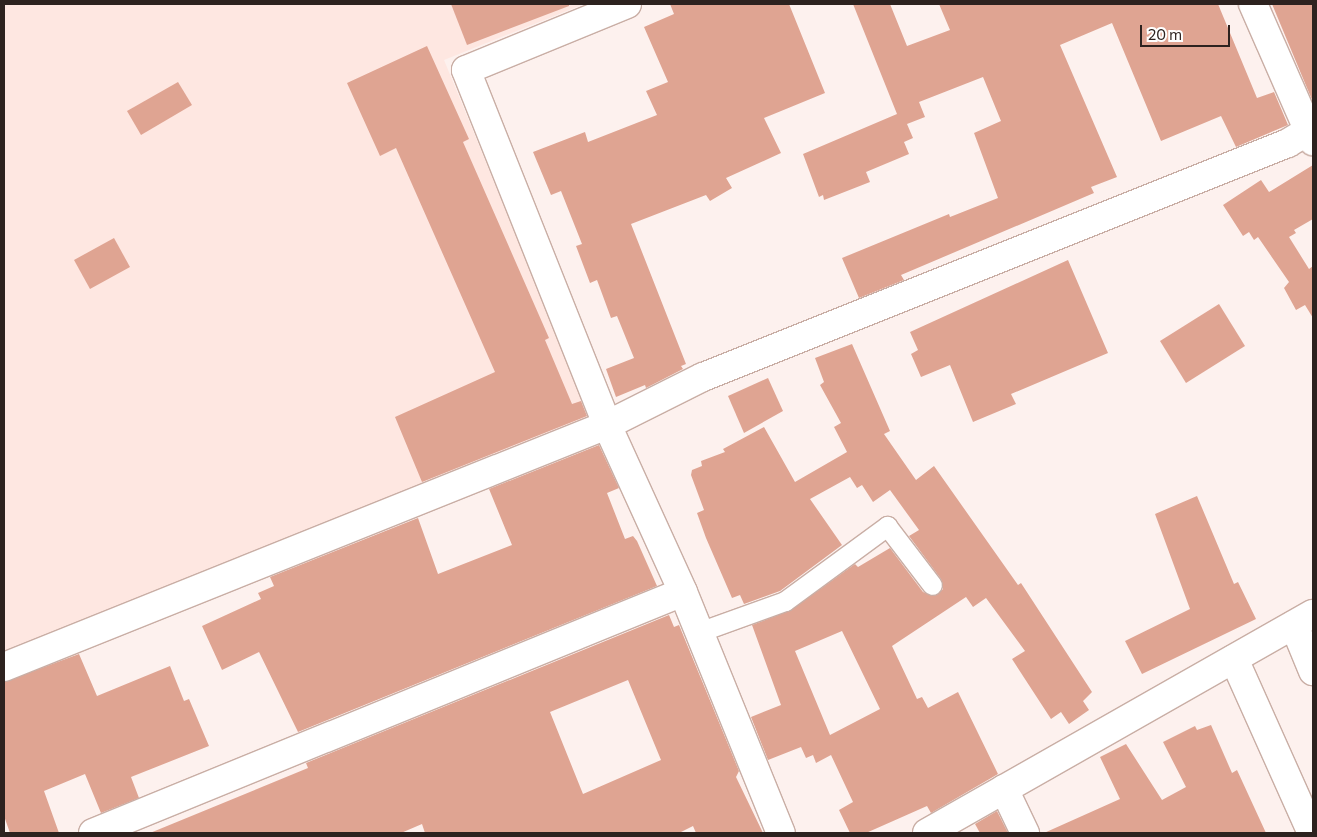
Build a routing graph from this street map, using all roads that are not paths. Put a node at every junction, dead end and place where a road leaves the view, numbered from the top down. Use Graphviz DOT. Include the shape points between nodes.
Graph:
graph roads {
  1 [pos="627,4"];
  2 [pos="1254,4"];
  3 [pos="1312,134"];
  4 [pos="607,425"];
  5 [pos="932,585"];
  6 [pos="683,592"];
  7 [pos="1304,620"];
  8 [pos="699,632"];
  9 [pos="1234,658"];
  10 [pos="4,667"];
  11 [pos="1313,671"];
  12 [pos="1004,789"];
  13 [pos="93,833"];
  14 [pos="781,833"];
  15 [pos="927,833"];
  16 [pos="1025,833"];
  17 [pos="1312,833"];
  1 -- 4 [label="street" via="466,70"];
  2 -- 3 [label="street"];
  3 -- 4 [label="street" via="703,377"];
  4 -- 6 [label="street"];
  4 -- 10 [label="street"];
  5 -- 8 [label="lane" via="887,526 785,601"];
  6 -- 8 [label="street"];
  6 -- 13 [label="street"];
  7 -- 9 [label="street"];
  7 -- 11 [label="street"];
  8 -- 14 [label="street"];
  9 -- 12 [label="street"];
  9 -- 17 [label="street"];
  12 -- 15 [label="street"];
  12 -- 16 [label="street"];
}
